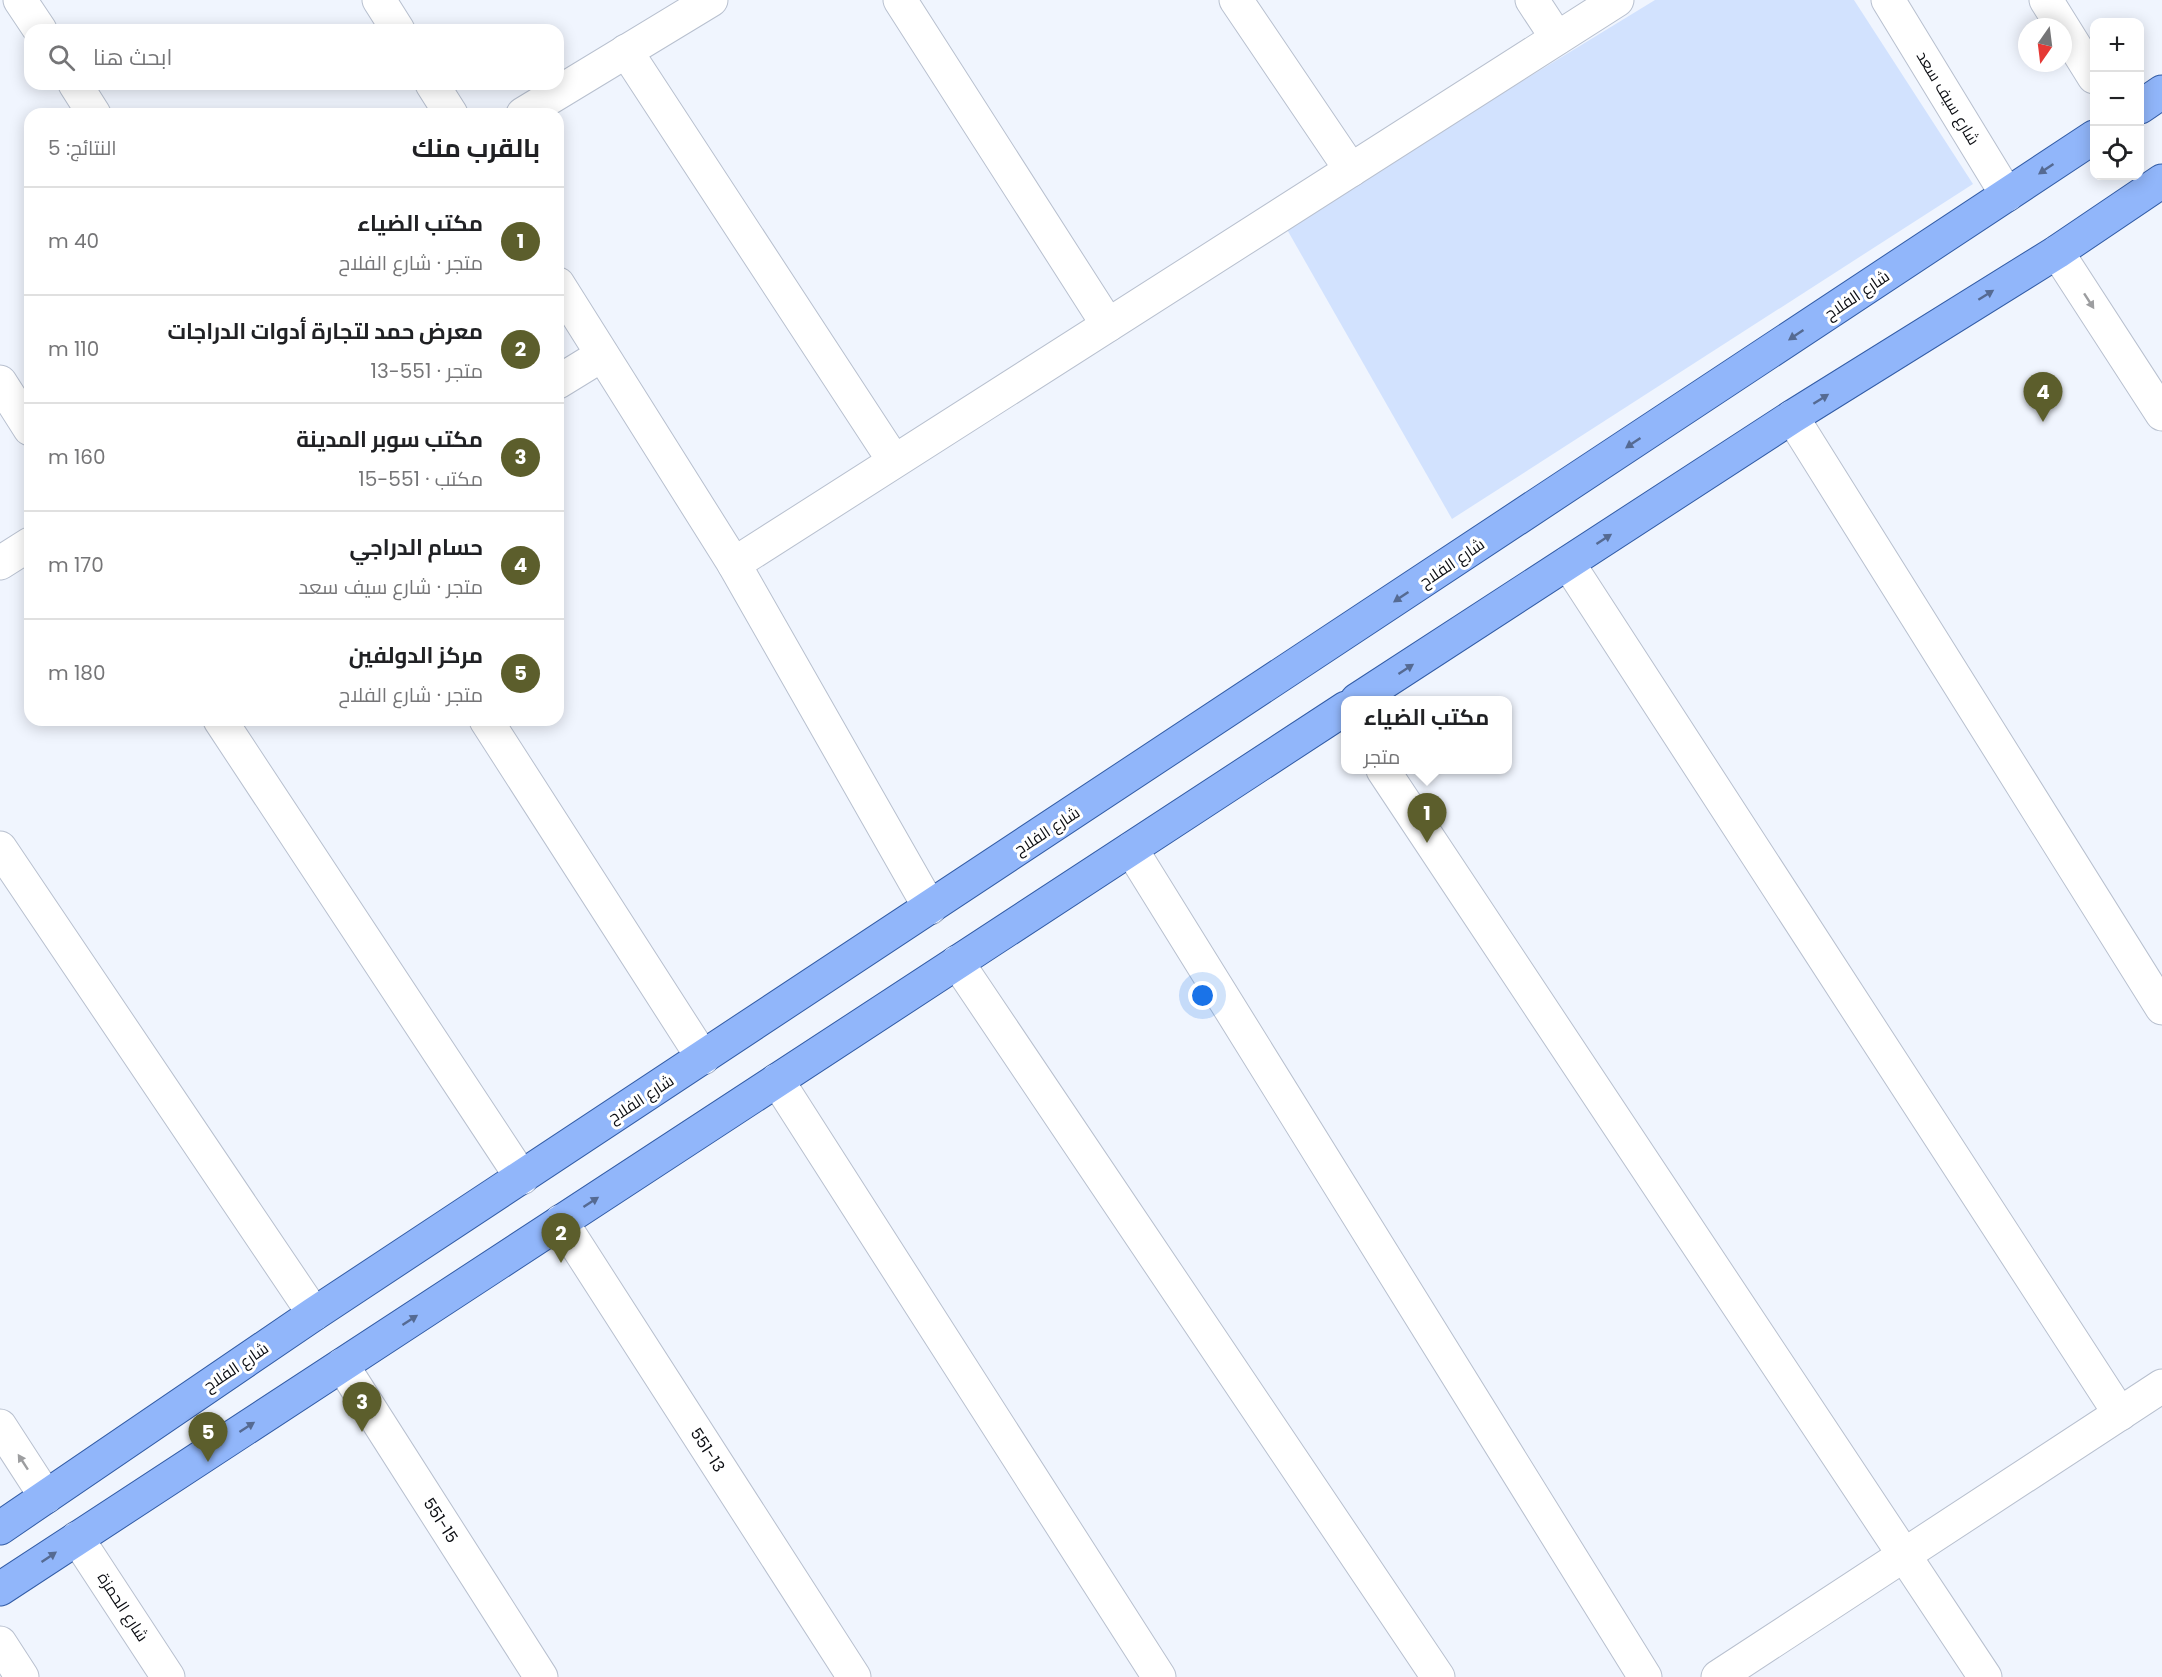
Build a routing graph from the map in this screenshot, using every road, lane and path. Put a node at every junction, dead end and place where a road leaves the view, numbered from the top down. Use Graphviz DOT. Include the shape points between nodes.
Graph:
graph roads {
  1 [pos="20,0"];
  2 [pos="379,0"];
  3 [pos="711,0"];
  4 [pos="900,0"];
  5 [pos="1236,0"];
  6 [pos="1532,0"];
  7 [pos="1617,0"];
  8 [pos="1888,0"];
  9 [pos="2046,0"];
  10 [pos="36,24"];
  11 [pos="394,24"];
  12 [pos="1557,38"];
  13 [pos="626,51"];
  14 [pos="2091,72"];
  15 [pos="564,89"];
  16 [pos="79,90"];
  17 [pos="436,90"];
  18 [pos="562,90"];
  19 [pos="2162,92"];
  20 [pos="2144,104"];
  21 [pos="90,108"];
  22 [pos="447,108"];
  23 [pos="533,108"];
  24 [pos="2090,139"];
  25 [pos="1351,170"];
  26 [pos="2162,181"];
  27 [pos="2007,195"];
  28 [pos="2057,252"];
  29 [pos="564,294"];
  30 [pos="1108,325"];
  31 [pos="602,355"];
  32 [pos="564,378"];
  33 [pos="0,382"];
  34 [pos="2162,414"];
  35 [pos="1792,417"];
  36 [pos="24,420"];
  37 [pos="894,461"];
  38 [pos="24,548"];
  39 [pos="0,562"];
  40 [pos="1568,563"];
  41 [pos="734,564"];
  42 [pos="1366,696"];
  43 [pos="1341,713"];
  44 [pos="224,726"];
  45 [pos="490,726"];
  46 [pos="1386,774"];
  47 [pos="0,848"];
  48 [pos="1131,849"];
  49 [pos="930,908"];
  50 [pos="957,962"];
  51 [pos="2162,1008"];
  52 [pos="703,1058"];
  53 [pos="777,1080"];
  54 [pos="522,1178"];
  55 [pos="561,1221"];
  56 [pos="314,1314"];
  57 [pos="342,1365"];
  58 [pos="2162,1386"];
  59 [pos="2120,1414"];
  60 [pos="0,1426"];
  61 [pos="46,1497"];
  62 [pos="0,1528"];
  63 [pos="77,1538"];
  64 [pos="1904,1555"];
  65 [pos="0,1589"];
  66 [pos="168,1677"];
  67 [pos="542,1677"];
  68 [pos="854,1677"];
  69 [pos="1159,1677"];
  70 [pos="1438,1677"];
  71 [pos="1645,1677"];
  72 [pos="1718,1677"];
  73 [pos="1985,1677"];
  1 -- 10 [label="street"];
  2 -- 11 [label="street"];
  3 -- 13 [label="street"];
  4 -- 30 [label="street"];
  5 -- 25 [label="street"];
  6 -- 12 [label="street"];
  7 -- 12 [label="street"];
  8 -- 27 [label="street, شارع سيف سعد"];
  9 -- 14 [label="street"];
  12 -- 25 [label="street"];
  13 -- 15 [label="street"];
  13 -- 37 [label="street"];
  16 -- 21 [label="street"];
  17 -- 22 [label="street"];
  18 -- 23 [label="street"];
  19 -- 20 [label="main road"];
  24 -- 27 [label="main road, شارع الفلاح, one-way"];
  25 -- 30 [label="street"];
  26 -- 28 [label="main road"];
  27 -- 49 [label="main road, شارع الفلاح, one-way"];
  28 -- 34 [label="street, one-way"];
  35 -- 28 [label="main road, one-way"];
  29 -- 31 [label="street"];
  30 -- 37 [label="street"];
  31 -- 32 [label="street"];
  31 -- 41 [label="street"];
  33 -- 36 [label="street"];
  40 -- 35 [label="main road, one-way"];
  35 -- 51 [label="street"];
  37 -- 41 [label="street"];
  38 -- 39 [label="street"];
  42 -- 40 [label="main road, one-way"];
  40 -- 59 [label="street"];
  41 -- 49 [label="street"];
  43 -- 48 [label="main road"];
  44 -- 54 [label="street"];
  45 -- 52 [label="street"];
  46 -- 64 [label="street"];
  47 -- 56 [label="street"];
  48 -- 50 [label="main road"];
  48 -- 71 [label="street"];
  49 -- 52 [label="main road, شارع الفلاح"];
  50 -- 53 [label="main road"];
  50 -- 70 [label="street"];
  52 -- 54 [label="main road, شارع الفلاح"];
  55 -- 53 [label="main road, one-way"];
  53 -- 69 [label="street"];
  54 -- 56 [label="main road, شارع الفلاح"];
  57 -- 55 [label="main road, one-way"];
  55 -- 68 [label="street, 551-13"];
  56 -- 61 [label="main road, شارع الفلاح"];
  63 -- 57 [label="main road, one-way"];
  57 -- 67 [label="street, 551-15"];
  58 -- 59 [label="street"];
  59 -- 64 [label="street"];
  61 -- 60 [label="street, one-way"];
  61 -- 62 [label="main road, شارع الفلاح"];
  65 -- 63 [label="main road, one-way"];
  63 -- 66 [label="street, شارع الحمزة"];
  64 -- 72 [label="street"];
  64 -- 73 [label="street"];
}
